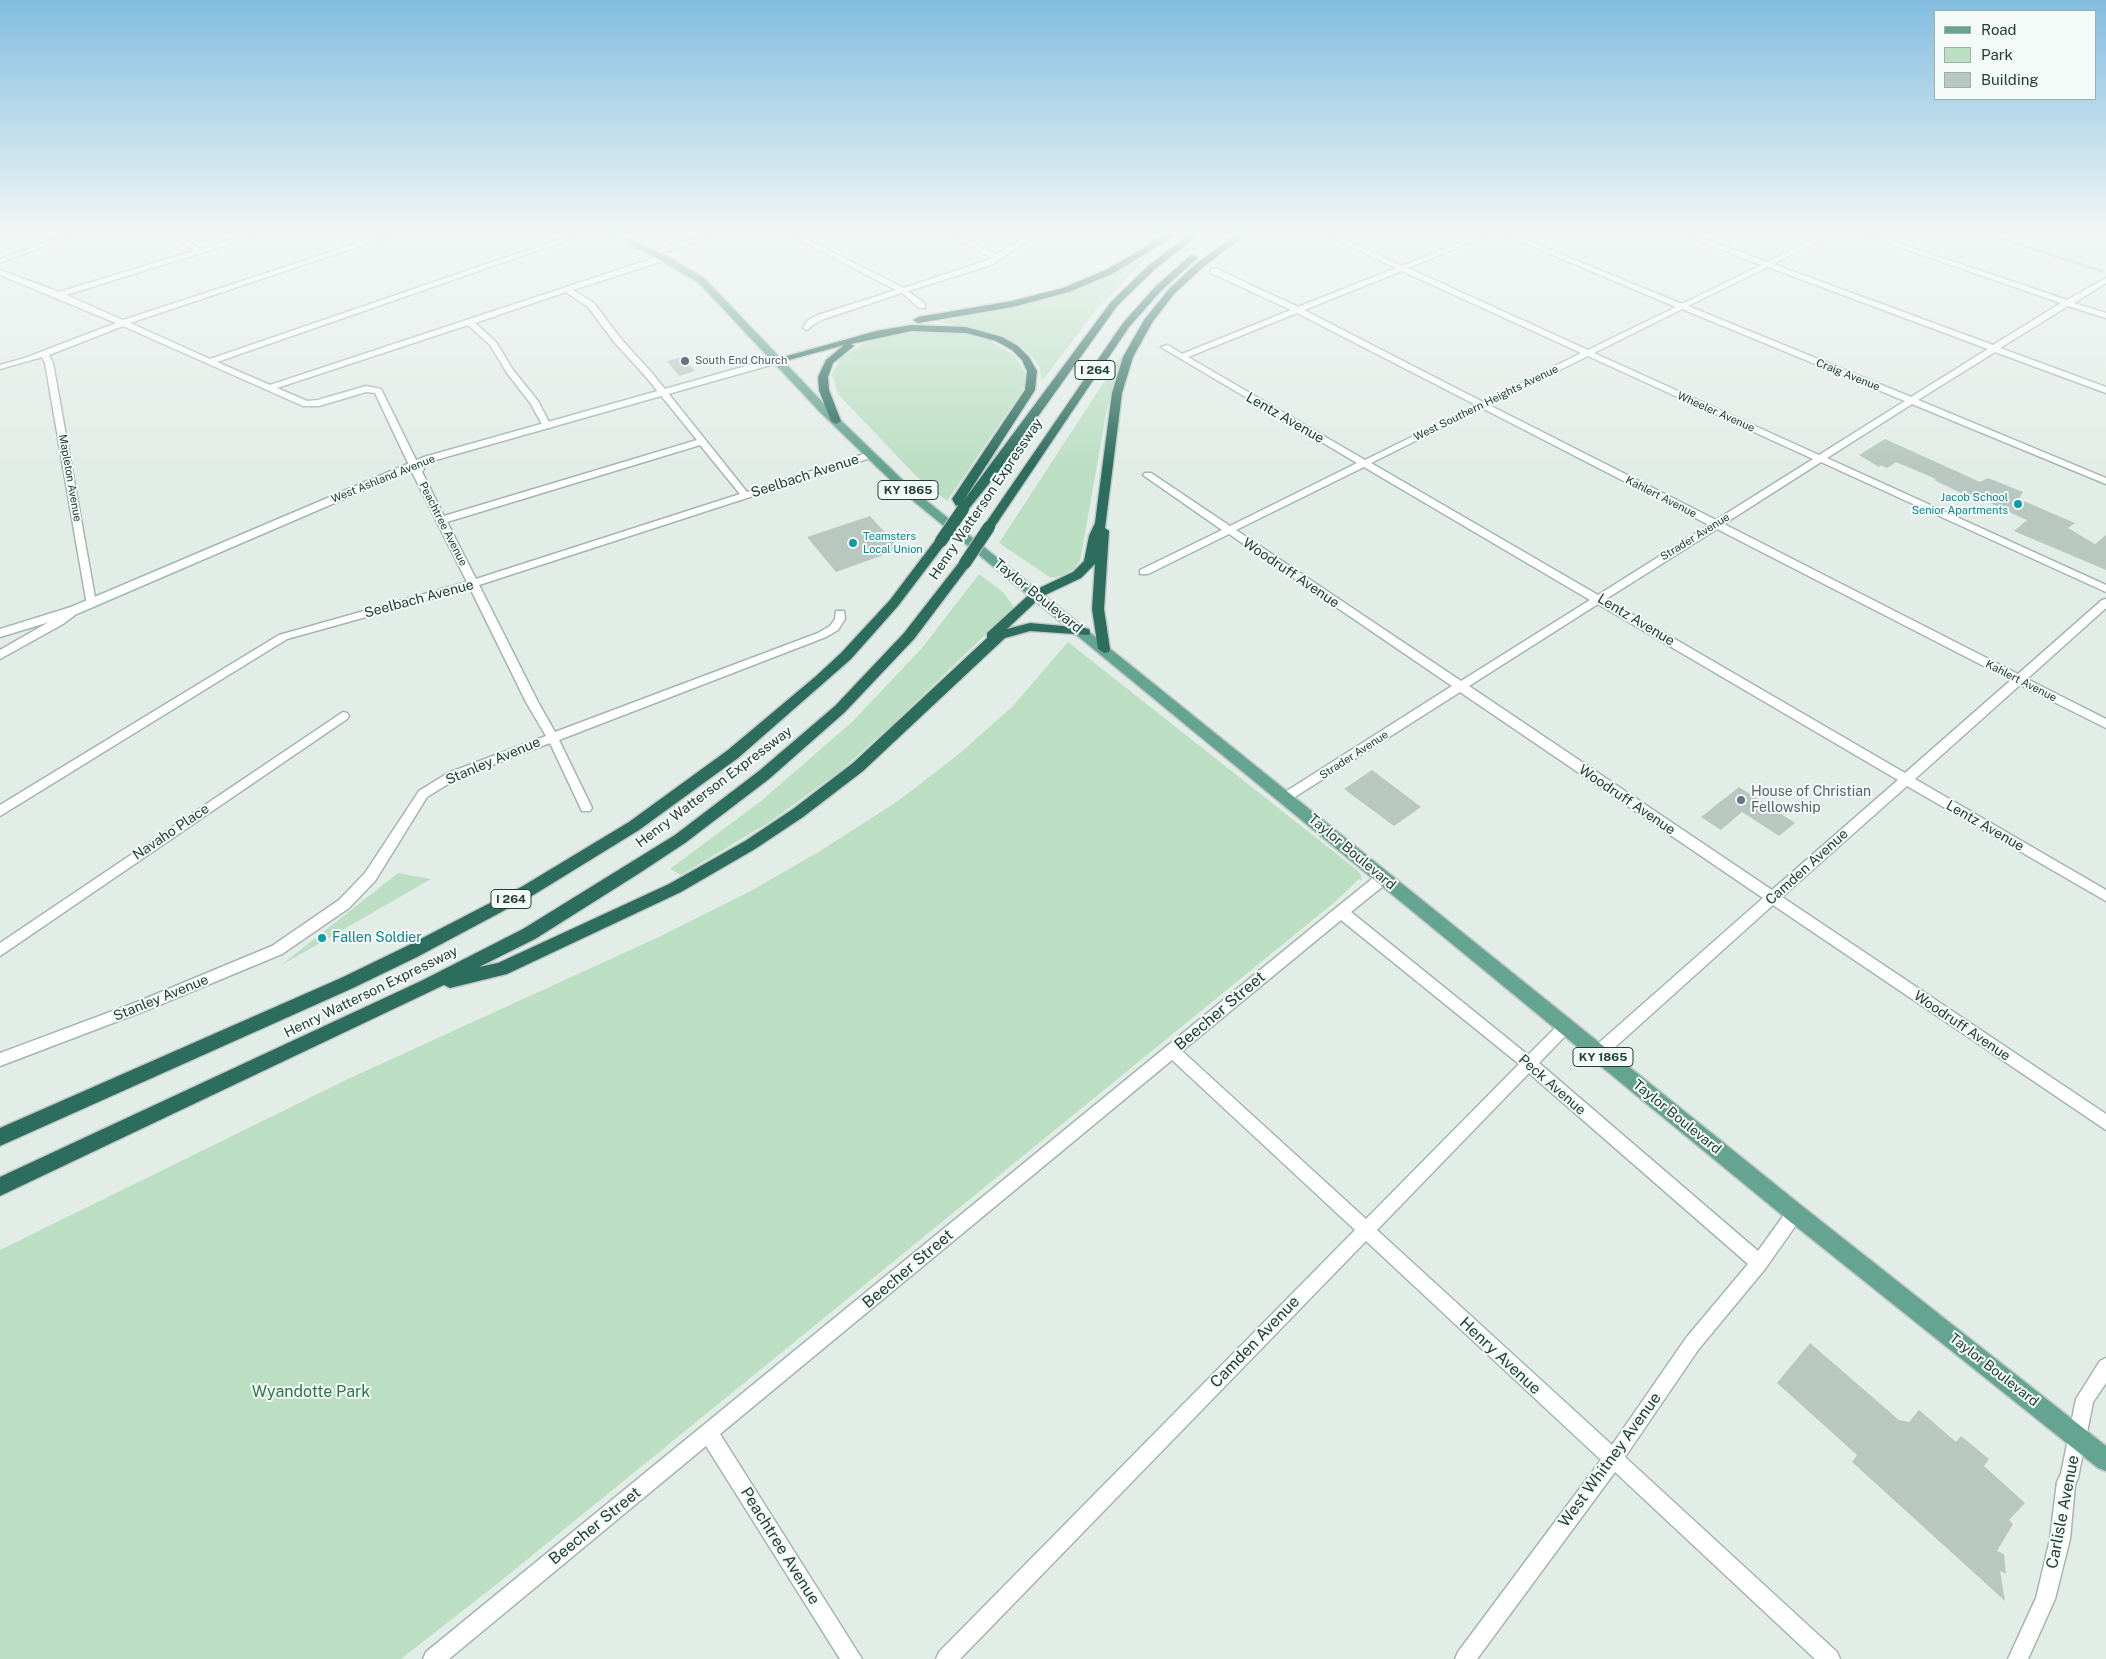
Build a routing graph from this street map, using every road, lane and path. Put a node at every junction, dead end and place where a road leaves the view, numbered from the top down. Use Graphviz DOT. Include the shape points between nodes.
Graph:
graph roads {
  1 [pos="96,311"];
  2 [pos="158,311"];
  3 [pos="355,311"];
  4 [pos="502,311"];
  5 [pos="596,311"];
  6 [pos="731,311"];
  7 [pos="838,311"];
  8 [pos="970,311"];
  9 [pos="1108,311"];
  10 [pos="1138,311"];
  11 [pos="1155,311"];
  12 [pos="1289,311"];
  13 [pos="1300,311"];
  14 [pos="1497,311"];
  15 [pos="1671,311"];
  16 [pos="1695,311"];
  17 [pos="1892,311"];
  18 [pos="2054,311"];
  19 [pos="2092,311"];
  20 [pos="2106,316"];
  21 [pos="470,322"];
  22 [pos="123,323"];
  23 [pos="807,328"];
  24 [pos="862,338"];
  25 [pos="1165,347"];
  26 [pos="1994,349"];
  27 [pos="1588,353"];
  28 [pos="44,354"];
  29 [pos="1181,357"];
  30 [pos="778,360"];
  31 [pos="208,362"];
  32 [pos="0,367"];
  33 [pos="269,388"];
  34 [pos="2106,390"];
  35 [pos="664,393"];
  36 [pos="1911,401"];
  37 [pos="1482,405"];
  38 [pos="836,421"];
  39 [pos="547,426"];
  40 [pos="703,441"];
  41 [pos="870,455"];
  42 [pos="1820,458"];
  43 [pos="1363,464"];
  44 [pos="414,465"];
  45 [pos="1148,475"];
  46 [pos="2106,481"];
  47 [pos="746,496"];
  48 [pos="964,509"];
  49 [pos="442,520"];
  50 [pos="1101,523"];
  51 [pos="1716,525"];
  52 [pos="1227,530"];
  53 [pos="1144,572"];
  54 [pos="473,584"];
  55 [pos="2106,589"];
  56 [pos="1037,594"];
  57 [pos="1600,599"];
  58 [pos="2106,602"];
  59 [pos="91,603"];
  60 [pos="75,610"];
  61 [pos="840,613"];
  62 [pos="1084,632"];
  63 [pos="0,633"];
  64 [pos="988,644"];
  65 [pos="1104,649"];
  66 [pos="0,655"];
  67 [pos="2019,679"];
  68 [pos="1459,686"];
  69 [pos="343,716"];
  70 [pos="2106,724"];
  71 [pos="552,737"];
  72 [pos="1906,779"];
  73 [pos="1286,797"];
  74 [pos="586,808"];
  75 [pos="0,811"];
  76 [pos="1383,878"];
  77 [pos="2106,896"];
  78 [pos="1772,898"];
  79 [pos="1341,912"];
  80 [pos="0,950"];
  81 [pos="427,986"];
  82 [pos="1565,1027"];
  83 [pos="1172,1051"];
  84 [pos="1598,1053"];
  85 [pos="0,1060"];
  86 [pos="1528,1064"];
  87 [pos="2106,1123"];
  88 [pos="0,1137"];
  89 [pos="0,1187"];
  90 [pos="1796,1213"];
  91 [pos="1365,1230"];
  92 [pos="1759,1263"];
  93 [pos="2106,1366"];
  94 [pos="709,1432"];
  95 [pos="2077,1436"];
  96 [pos="1613,1459"];
  97 [pos="2106,1460"];
  98 [pos="433,1659"];
  99 [pos="852,1659"];
  100 [pos="946,1659"];
  101 [pos="1465,1659"];
  102 [pos="1830,1659"];
  103 [pos="2018,1659"];
  1 -- 22 [label="street, Peachtree Avenue"];
  2 -- 22 [label="street"];
  3 -- 31 [label="street"];
  4 -- 21 [label="street"];
  5 -- 35 [label="street"];
  6 -- 30 [label="main road, Taylor Boulevard / KY 1865"];
  7 -- 23 [label="street" via="811,322"];
  8 -- 30 [label="highway" via="891,325"];
  9 -- 48 [label="highway, Henry Watterson Expressway / I 264"];
  10 -- 81 [label="highway, Henry Watterson Expressway / I 264, bridge" via="928,614 840,710 764,775 680,839 529,934"];
  11 -- 50 [label="highway" via="1136,341 1117,393"];
  12 -- 29 [label="street"];
  13 -- 37 [label="street, Kahlert Avenue"];
  14 -- 27 [label="street, Wheeler Avenue"];
  15 -- 27 [label="street, West Southern Heights Avenue"];
  16 -- 36 [label="street, Craig Avenue"];
  17 -- 26 [label="street"];
  18 -- 26 [label="street, Strader Avenue"];
  19 -- 20 [label="street"];
  21 -- 33 [label="street"];
  21 -- 39 [label="street" via="493,344 535,403"];
  22 -- 28 [label="street"];
  22 -- 31 [label="street, Peachtree Avenue"];
  24 -- 30 [label="highway"];
  24 -- 38 [label="highway" via="829,362 823,377 824,390"];
  24 -- 48 [label="highway" via="911,328 966,330 1008,344 1029,364 1033,377 1030,390 958,499"];
  25 -- 29 [label="street, Lentz Avenue"];
  26 -- 34 [label="street"];
  26 -- 36 [label="street, Strader Avenue"];
  27 -- 37 [label="street, West Southern Heights Avenue"];
  27 -- 42 [label="street, Wheeler Avenue"];
  28 -- 32 [label="street"];
  28 -- 59 [label="street, Mapleton Avenue" via="49,363"];
  29 -- 43 [label="street, Lentz Avenue"];
  30 -- 35 [label="street, West Ashland Avenue"];
  30 -- 38 [label="main road, Taylor Boulevard / KY 1865"];
  31 -- 33 [label="street, Peachtree Avenue"];
  33 -- 44 [label="street, Peachtree Avenue" via="312,404 375,389"];
  35 -- 39 [label="street, West Ashland Avenue"];
  35 -- 40 [label="street"];
  36 -- 42 [label="street, Strader Avenue"];
  36 -- 46 [label="street, Craig Avenue"];
  37 -- 43 [label="street, West Southern Heights Avenue"];
  37 -- 51 [label="street, Kahlert Avenue"];
  38 -- 41 [label="main road, Taylor Boulevard / KY 1865"];
  39 -- 44 [label="street, West Ashland Avenue"];
  40 -- 47 [label="street"];
  40 -- 49 [label="street"];
  41 -- 47 [label="street, Seelbach Avenue"];
  41 -- 56 [label="main road, Taylor Boulevard / KY 1865" via="931,510"];
  42 -- 51 [label="street, Strader Avenue"];
  42 -- 55 [label="street, Wheeler Avenue"];
  43 -- 52 [label="street, West Southern Heights Avenue"];
  43 -- 57 [label="street, Lentz Avenue"];
  44 -- 49 [label="street, Peachtree Avenue" via="419,469 417,472"];
  44 -- 59 [label="street, West Ashland Avenue"];
  45 -- 52 [label="street, Woodruff Avenue"];
  47 -- 54 [label="street, Seelbach Avenue"];
  48 -- 88 [label="highway, Henry Watterson Expressway / I 264, bridge" via="894,603 827,674 733,754 634,826 530,890 395,960"];
  49 -- 54 [label="street, Peachtree Avenue"];
  50 -- 56 [label="highway" via="1090,562 1083,570"];
  50 -- 65 [label="highway" via="1105,536 1098,609"];
  51 -- 57 [label="street, Strader Avenue"];
  51 -- 67 [label="street, Kahlert Avenue"];
  52 -- 53 [label="street, West Southern Heights Avenue"];
  52 -- 68 [label="street, Woodruff Avenue"];
  54 -- 71 [label="street, Peachtree Avenue"];
  54 -- 75 [label="street, Seelbach Avenue" via="284,637"];
  56 -- 62 [label="main road, Taylor Boulevard / KY 1865"];
  56 -- 64 [label="highway" via="992,635"];
  57 -- 68 [label="street, Strader Avenue"];
  57 -- 72 [label="street, Lentz Avenue"];
  58 -- 67 [label="street, Camden Avenue"];
  59 -- 60 [label="street, West Ashland Avenue"];
  60 -- 63 [label="street, West Ashland Avenue"];
  60 -- 66 [label="street"];
  61 -- 71 [label="street, Stanley Avenue" via="834,628 822,635"];
  62 -- 64 [label="highway" via="1030,627 1000,635"];
  62 -- 65 [label="main road, Taylor Boulevard / KY 1865"];
  64 -- 81 [label="highway" via="858,767 806,808 742,850 648,902 501,968"];
  65 -- 73 [label="main road, Taylor Boulevard / KY 1865"];
  67 -- 70 [label="street, Kahlert Avenue"];
  67 -- 72 [label="street, Camden Avenue"];
  68 -- 73 [label="street, Strader Avenue"];
  68 -- 78 [label="street, Woodruff Avenue"];
  69 -- 80 [label="street, Navaho Place"];
  71 -- 74 [label="street, Peachtree Avenue"];
  71 -- 85 [label="street, Stanley Avenue" via="452,776 423,794 370,877 344,904 277,950"];
  72 -- 77 [label="street, Lentz Avenue"];
  72 -- 78 [label="street, Camden Avenue"];
  73 -- 76 [label="main road, Taylor Boulevard / KY 1865"];
  76 -- 79 [label="street, Beecher Street"];
  76 -- 82 [label="main road, Taylor Boulevard / KY 1865"];
  78 -- 84 [label="street, Camden Avenue"];
  78 -- 87 [label="street, Woodruff Avenue"];
  79 -- 83 [label="street, Beecher Street"];
  79 -- 86 [label="street, Peck Avenue"];
  81 -- 89 [label="highway, Henry Watterson Expressway / I 264"];
  82 -- 84 [label="main road, Taylor Boulevard / KY 1865"];
  82 -- 86 [label="street, Camden Avenue"];
  83 -- 91 [label="street, Henry Avenue"];
  83 -- 94 [label="street, Beecher Street"];
  84 -- 90 [label="main road, Taylor Boulevard / KY 1865"];
  86 -- 91 [label="street, Camden Avenue"];
  86 -- 92 [label="street, Peck Avenue"];
  90 -- 92 [label="street, West Whitney Avenue"];
  90 -- 95 [label="main road, Taylor Boulevard / KY 1865"];
  91 -- 96 [label="street, Henry Avenue"];
  91 -- 100 [label="street, Camden Avenue"];
  92 -- 96 [label="street, West Whitney Avenue" via="1692,1344"];
  93 -- 95 [label="street, Carlisle Avenue" via="2085,1399"];
  94 -- 98 [label="street, Beecher Street"];
  94 -- 99 [label="street, Peachtree Avenue"];
  95 -- 97 [label="main road, Taylor Boulevard / KY 1865"];
  95 -- 103 [label="street, Carlisle Avenue" via="2065,1488 2060,1539 2045,1599"];
  96 -- 101 [label="street, West Whitney Avenue"];
  96 -- 102 [label="street, Henry Avenue"];
}
